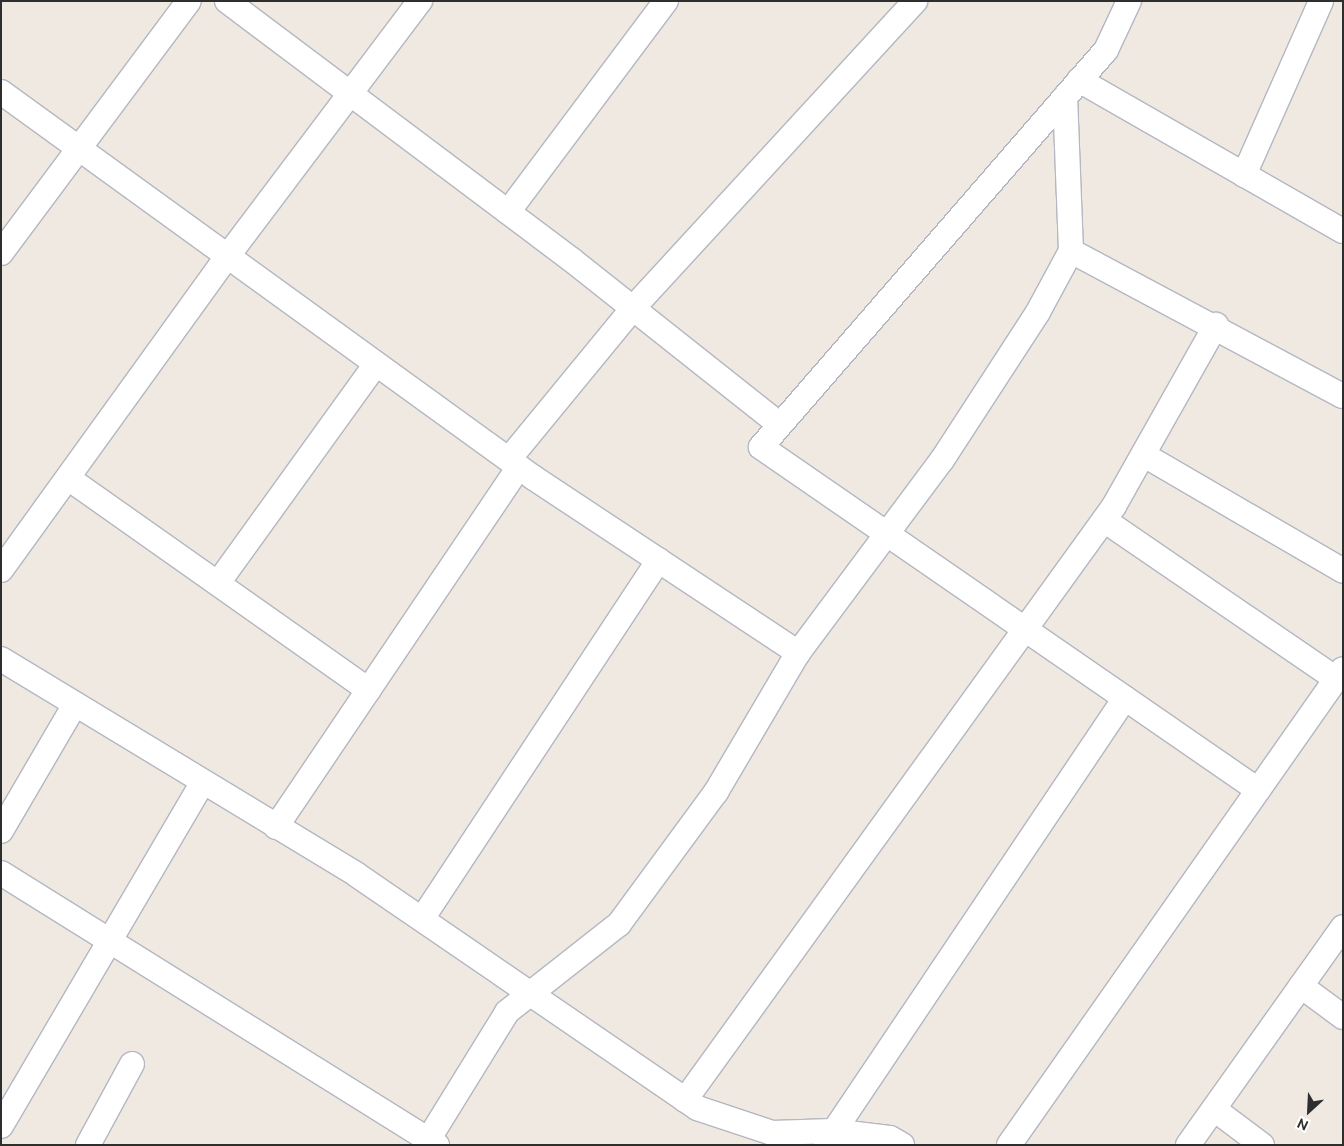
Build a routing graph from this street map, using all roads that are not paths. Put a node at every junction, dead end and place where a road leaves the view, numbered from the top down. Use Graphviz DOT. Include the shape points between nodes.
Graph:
graph roads {
  1 [pos="189,1"];
  2 [pos="227,1"];
  3 [pos="420,1"];
  4 [pos="666,1"];
  5 [pos="915,1"];
  6 [pos="1129,1"];
  7 [pos="1321,1"];
  8 [pos="1072,88"];
  9 [pos="1,92"];
  10 [pos="350,92"];
  11 [pos="78,148"];
  12 [pos="1244,175"];
  13 [pos="508,212"];
  14 [pos="1343,231"];
  15 [pos="1071,251"];
  16 [pos="1,253"];
  17 [pos="227,257"];
  18 [pos="633,308"];
  19 [pos="1216,325"];
  20 [pos="376,364"];
  21 [pos="1343,396"];
  22 [pos="780,424"];
  23 [pos="1144,454"];
  24 [pos="514,463"];
  25 [pos="68,478"];
  26 [pos="1104,520"];
  27 [pos="887,533"];
  28 [pos="659,560"];
  29 [pos="1,570"];
  30 [pos="1343,571"];
  31 [pos="218,583"];
  32 [pos="1025,626"];
  33 [pos="798,652"];
  34 [pos="1,659"];
  35 [pos="1339,674"];
  36 [pos="369,690"];
  37 [pos="1125,698"];
  38 [pos="74,706"];
  39 [pos="202,783"];
  40 [pos="1258,790"];
  41 [pos="276,827"];
  42 [pos="1,831"];
  43 [pos="1,873"];
  44 [pos="422,920"];
  45 [pos="1343,927"];
  46 [pos="108,941"];
  47 [pos="1301,986"];
  48 [pos="530,994"];
  49 [pos="1343,1017"];
  50 [pos="132,1064"];
  51 [pos="685,1100"];
  52 [pos="1214,1109"];
  53 [pos="1,1126"];
  54 [pos="829,1138"];
  55 [pos="430,1143"];
  56 [pos="88,1145"];
  57 [pos="902,1145"];
  58 [pos="1009,1145"];
  59 [pos="1188,1145"];
  60 [pos="1262,1145"];
  1 -- 11 [label="street"];
  2 -- 10 [label="street"];
  3 -- 10 [label="street"];
  4 -- 13 [label="street"];
  5 -- 18 [label="street"];
  6 -- 8 [label="street" via="1106,50"];
  7 -- 12 [label="street"];
  8 -- 12 [label="street"];
  8 -- 15 [label="street"];
  8 -- 22 [label="street"];
  9 -- 11 [label="street"];
  10 -- 13 [label="street"];
  10 -- 17 [label="street"];
  11 -- 16 [label="street"];
  11 -- 17 [label="street"];
  12 -- 14 [label="street"];
  13 -- 18 [label="street"];
  15 -- 19 [label="street"];
  15 -- 27 [label="street" via="1038,312 942,460"];
  17 -- 20 [label="street"];
  17 -- 25 [label="street"];
  18 -- 22 [label="street"];
  18 -- 24 [label="street"];
  19 -- 21 [label="street"];
  19 -- 23 [label="street"];
  20 -- 24 [label="street"];
  20 -- 31 [label="street"];
  22 -- 27 [label="street" via="761,446"];
  23 -- 26 [label="street"];
  23 -- 30 [label="street"];
  24 -- 28 [label="street"];
  24 -- 36 [label="street"];
  25 -- 29 [label="street"];
  25 -- 31 [label="street"];
  26 -- 32 [label="street"];
  26 -- 35 [label="street"];
  27 -- 32 [label="street"];
  27 -- 33 [label="street"];
  28 -- 33 [label="street"];
  28 -- 44 [label="street"];
  31 -- 36 [label="street"];
  32 -- 37 [label="street"];
  32 -- 51 [label="street"];
  33 -- 48 [label="street" via="716,792 620,924"];
  34 -- 38 [label="street"];
  35 -- 40 [label="street"];
  36 -- 41 [label="street"];
  37 -- 40 [label="street"];
  37 -- 54 [label="street"];
  38 -- 39 [label="street"];
  38 -- 42 [label="street"];
  39 -- 41 [label="street"];
  39 -- 46 [label="street"];
  40 -- 58 [label="street"];
  41 -- 44 [label="street" via="357,875"];
  43 -- 46 [label="street"];
  44 -- 48 [label="street"];
  45 -- 47 [label="street"];
  46 -- 53 [label="street"];
  46 -- 55 [label="street"];
  47 -- 49 [label="street"];
  47 -- 52 [label="street"];
  48 -- 51 [label="street"];
  48 -- 55 [label="street" via="507,1012"];
  50 -- 56 [label="street"];
  51 -- 54 [label="street" via="697,1108 772,1133"];
  52 -- 59 [label="street"];
  52 -- 60 [label="street"];
  54 -- 57 [label="street" via="890,1138"];
}
